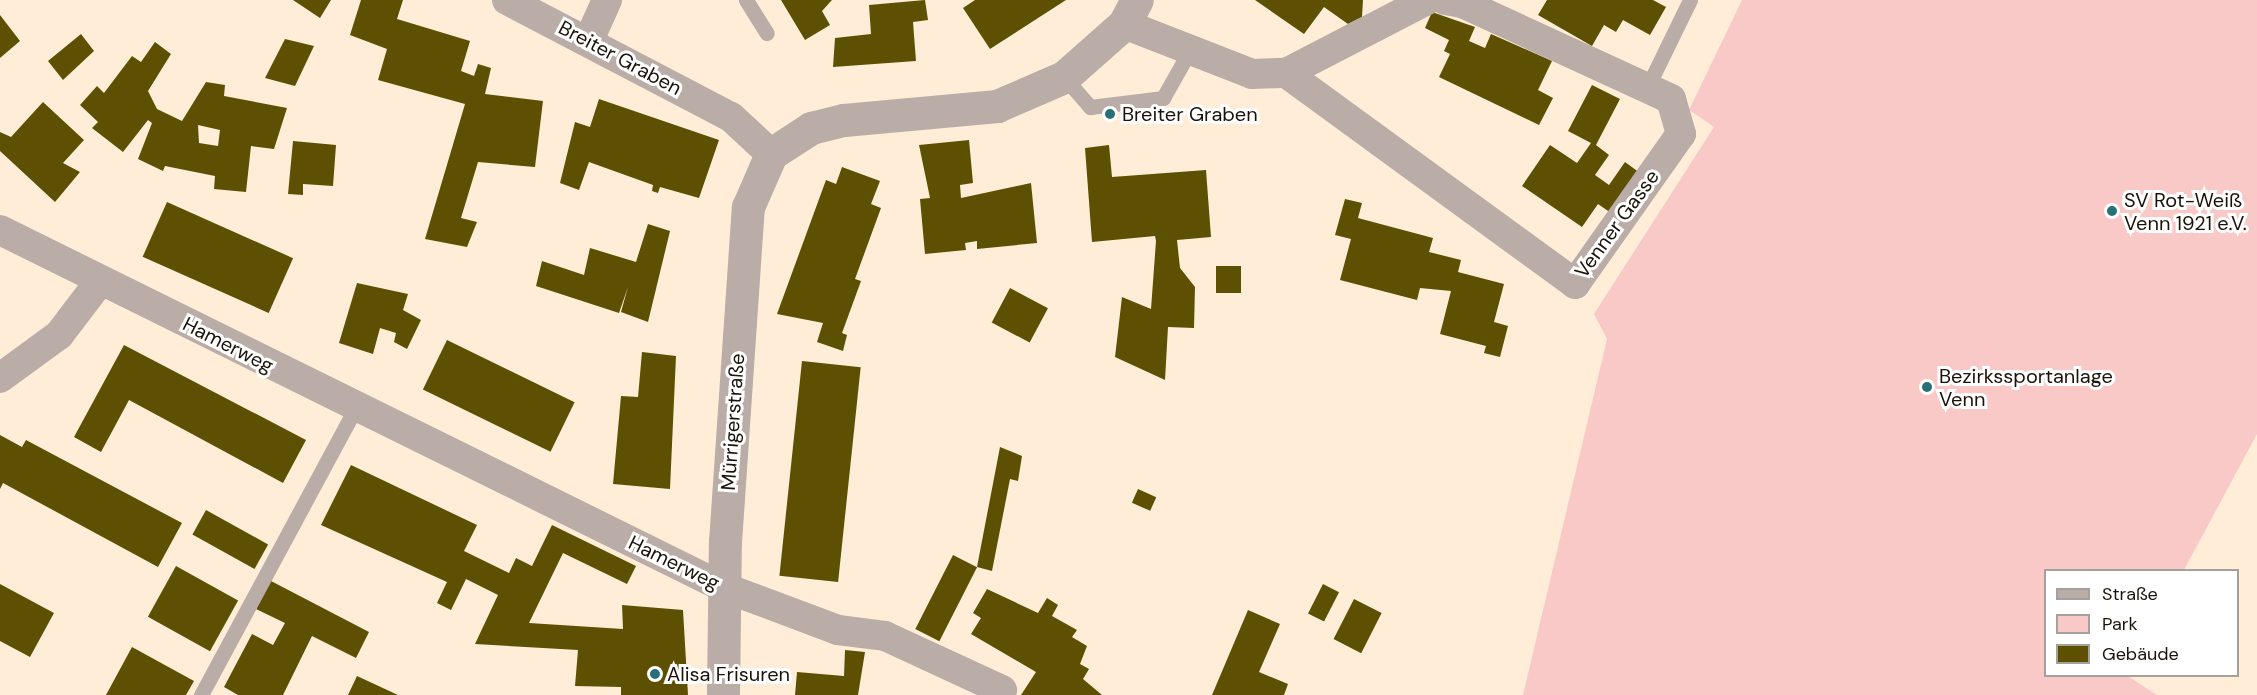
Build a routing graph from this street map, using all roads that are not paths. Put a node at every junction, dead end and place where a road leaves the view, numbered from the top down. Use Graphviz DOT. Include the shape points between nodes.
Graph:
graph roads {
  1 [pos="507,0"];
  2 [pos="607,0"];
  3 [pos="746,0"];
  4 [pos="1427,0"];
  5 [pos="1445,0"];
  6 [pos="1690,0"];
  7 [pos="1131,12"];
  8 [pos="767,33"];
  9 [pos="589,40"];
  10 [pos="1190,50"];
  11 [pos="1286,73"];
  12 [pos="1064,77"];
  13 [pos="1647,88"];
  14 [pos="771,154"];
  15 [pos="0,230"];
  16 [pos="100,281"];
  17 [pos="0,378"];
  18 [pos="355,409"];
  19 [pos="723,587"];
  20 [pos="1002,690"];
  21 [pos="201,695"];
  22 [pos="723,695"];
  1 -- 9 [label="street, Breiter Graben"];
  2 -- 9 [label="street"];
  3 -- 8 [label="lane"];
  4 -- 11 [label="street"];
  5 -- 13 [label="street, Venner Gasse" via="1462,3"];
  6 -- 13 [label="lane"];
  7 -- 10 [label="street"];
  7 -- 12 [label="street"];
  9 -- 14 [label="street, Breiter Graben" via="730,117"];
  10 -- 11 [label="street" via="1252,74"];
  10 -- 12 [label="lane" via="1163,98 1090,107"];
  11 -- 13 [label="street, Venner Gasse" via="1575,284 1681,134 1671,99"];
  12 -- 14 [label="street" via="997,106 811,128"];
  14 -- 19 [label="street, Mürrigerstraße" via="747,207"];
  15 -- 16 [label="street, Hamerweg"];
  16 -- 17 [label="street" via="59,335"];
  16 -- 18 [label="street, Hamerweg"];
  18 -- 19 [label="street, Hamerweg"];
  18 -- 21 [label="lane"];
  19 -- 20 [label="street, Hamerweg" via="838,630 885,636"];
  19 -- 22 [label="street, Mürrigerstraße"];
}
